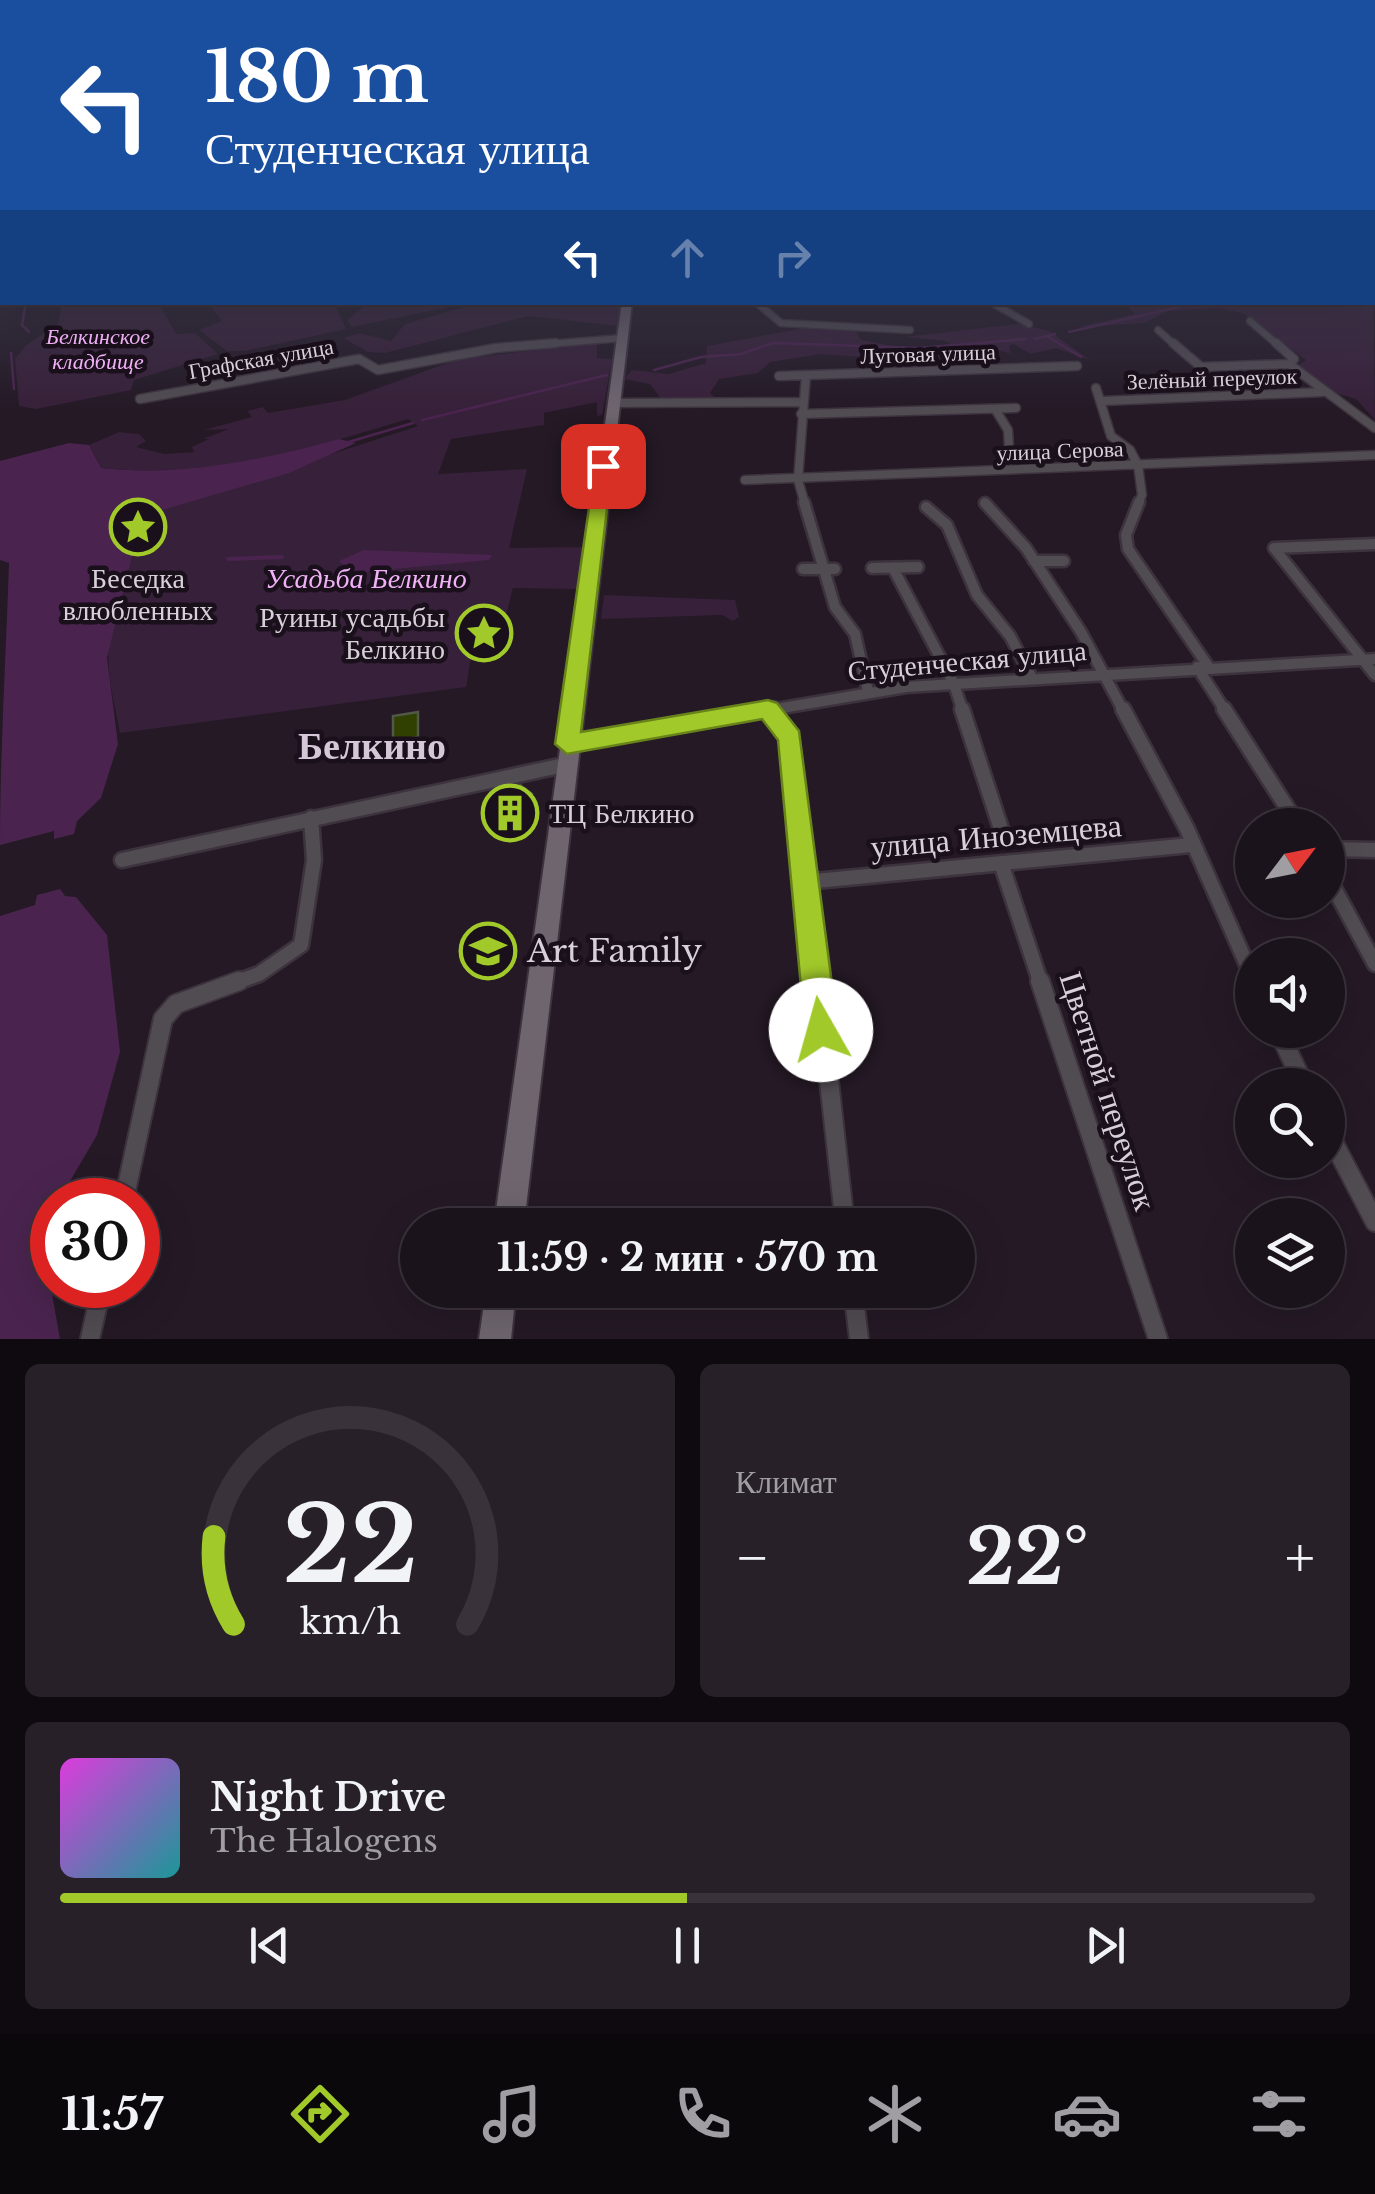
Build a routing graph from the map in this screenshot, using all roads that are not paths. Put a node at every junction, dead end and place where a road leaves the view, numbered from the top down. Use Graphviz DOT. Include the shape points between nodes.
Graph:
graph roads {
  1 [pos="627,305"];
  2 [pos="760,305"];
  3 [pos="996,305"];
  4 [pos="1250,322"];
  5 [pos="1029,324"];
  6 [pos="910,330"];
  7 [pos="1158,330"];
  8 [pos="622,338"];
  9 [pos="1289,364"];
  10 [pos="1078,366"];
  11 [pos="779,376"];
  12 [pos="806,376"];
  13 [pos="1096,388"];
  14 [pos="1324,392"];
  15 [pos="140,399"];
  16 [pos="1102,401"];
  17 [pos="612,402"];
  18 [pos="804,402"];
  19 [pos="995,408"];
  20 [pos="1016,408"];
  21 [pos="801,414"];
  22 [pos="1375,428"];
  23 [pos="1375,455"];
  24 [pos="1138,465"];
  25 [pos="1016,470"];
  26 [pos="745,480"];
  27 [pos="798,480"];
  28 [pos="985,502"];
  29 [pos="926,506"];
  30 [pos="1375,544"];
  31 [pos="1064,561"];
  32 [pos="1034,562"];
  33 [pos="918,567"];
  34 [pos="872,568"];
  35 [pos="893,568"];
  36 [pos="829,569"];
  37 [pos="803,570"];
  38 [pos="1369,659"];
  39 [pos="1202,666"];
  40 [pos="1106,674"];
  41 [pos="1375,675"];
  42 [pos="1032,678"];
  43 [pos="954,684"];
  44 [pos="868,691"];
  45 [pos="768,709"];
  46 [pos="566,754"];
  47 [pos="1288,808"];
  48 [pos="311,818"];
  49 [pos="1005,841"];
  50 [pos="1191,845"];
  51 [pos="1345,849"];
  52 [pos="1375,850"];
  53 [pos="122,860"];
  54 [pos="1001,863"];
  55 [pos="805,882"];
  56 [pos="1345,908"];
  57 [pos="1235,939"];
  58 [pos="1375,964"];
  59 [pos="1345,1165"];
  60 [pos="129,1178"];
  61 [pos="511,1208"];
  62 [pos="843,1208"];
  63 [pos="1375,1222"];
  64 [pos="97,1308"];
  65 [pos="499,1308"];
  66 [pos="855,1308"];
  67 [pos="90,1339"];
  68 [pos="495,1339"];
  69 [pos="858,1339"];
  70 [pos="1158,1339"];
  1 -- 8 [label="street"];
  2 -- 6 [label="street" via="781,323"];
  3 -- 5 [label="street"];
  4 -- 9 [label="street" via="1294,358"];
  7 -- 9 [label="street" via="1200,367"];
  8 -- 15 [label="street, Графская улица" via="496,348 378,370 358,359"];
  8 -- 17 [label="street"];
  9 -- 14 [label="street"];
  10 -- 12 [label="street, Луговая улица"];
  11 -- 12 [label="street, Луговая улица"];
  12 -- 18 [label="street"];
  13 -- 16 [label="street"];
  14 -- 16 [label="street, Зелёный переулок"];
  14 -- 22 [label="street"];
  16 -- 24 [label="street" via="1111,436"];
  17 -- 18 [label="street"];
  17 -- 46 [label="street"];
  18 -- 21 [label="street"];
  19 -- 20 [label="street"];
  19 -- 21 [label="street"];
  19 -- 25 [label="street" via="1008,430"];
  21 -- 27 [label="street"];
  23 -- 24 [label="street, улица Серова"];
  24 -- 25 [label="street, улица Серова"];
  24 -- 39 [label="street" via="1142,495 1126,535 1128,549"];
  25 -- 27 [label="street, улица Серова"];
  26 -- 27 [label="street, улица Серова"];
  27 -- 36 [label="street"];
  28 -- 32 [label="street" via="1012,524"];
  29 -- 42 [label="street" via="947,525 958,566"];
  30 -- 38 [label="street" via="1274,548"];
  31 -- 32 [label="street"];
  32 -- 40 [label="street"];
  33 -- 35 [label="street"];
  34 -- 35 [label="street"];
  35 -- 43 [label="street"];
  36 -- 37 [label="street"];
  36 -- 44 [label="street" via="835,607 855,634"];
  38 -- 39 [label="street, Студенческая улица"];
  38 -- 41 [label="street"];
  39 -- 40 [label="street, Студенческая улица"];
  39 -- 47 [label="street"];
  40 -- 42 [label="street, Студенческая улица"];
  40 -- 50 [label="street"];
  42 -- 43 [label="street, Студенческая улица"];
  43 -- 44 [label="street, Студенческая улица"];
  43 -- 49 [label="street"];
  44 -- 45 [label="street, Студенческая улица"];
  45 -- 46 [label="street, Студенческая улица"];
  45 -- 55 [label="street" via="790,738"];
  46 -- 48 [label="street, Студенческая улица"];
  46 -- 61 [label="street"];
  48 -- 53 [label="street, Студенческая улица"];
  48 -- 60 [label="street" via="314,860 301,945 260,974 176,1004 163,1019"];
  50 -- 54 [label="street, улица Иноземцева"];
  50 -- 57 [label="street"];
  51 -- 52 [label="street"];
  54 -- 55 [label="street, улица Иноземцева"];
  54 -- 70 [label="street, Цветной переулок"];
  55 -- 62 [label="street"];
  56 -- 58 [label="street"];
  59 -- 63 [label="street"];
  64 -- 67 [label="street"];
  65 -- 68 [label="street"];
  66 -- 69 [label="street"];
}
